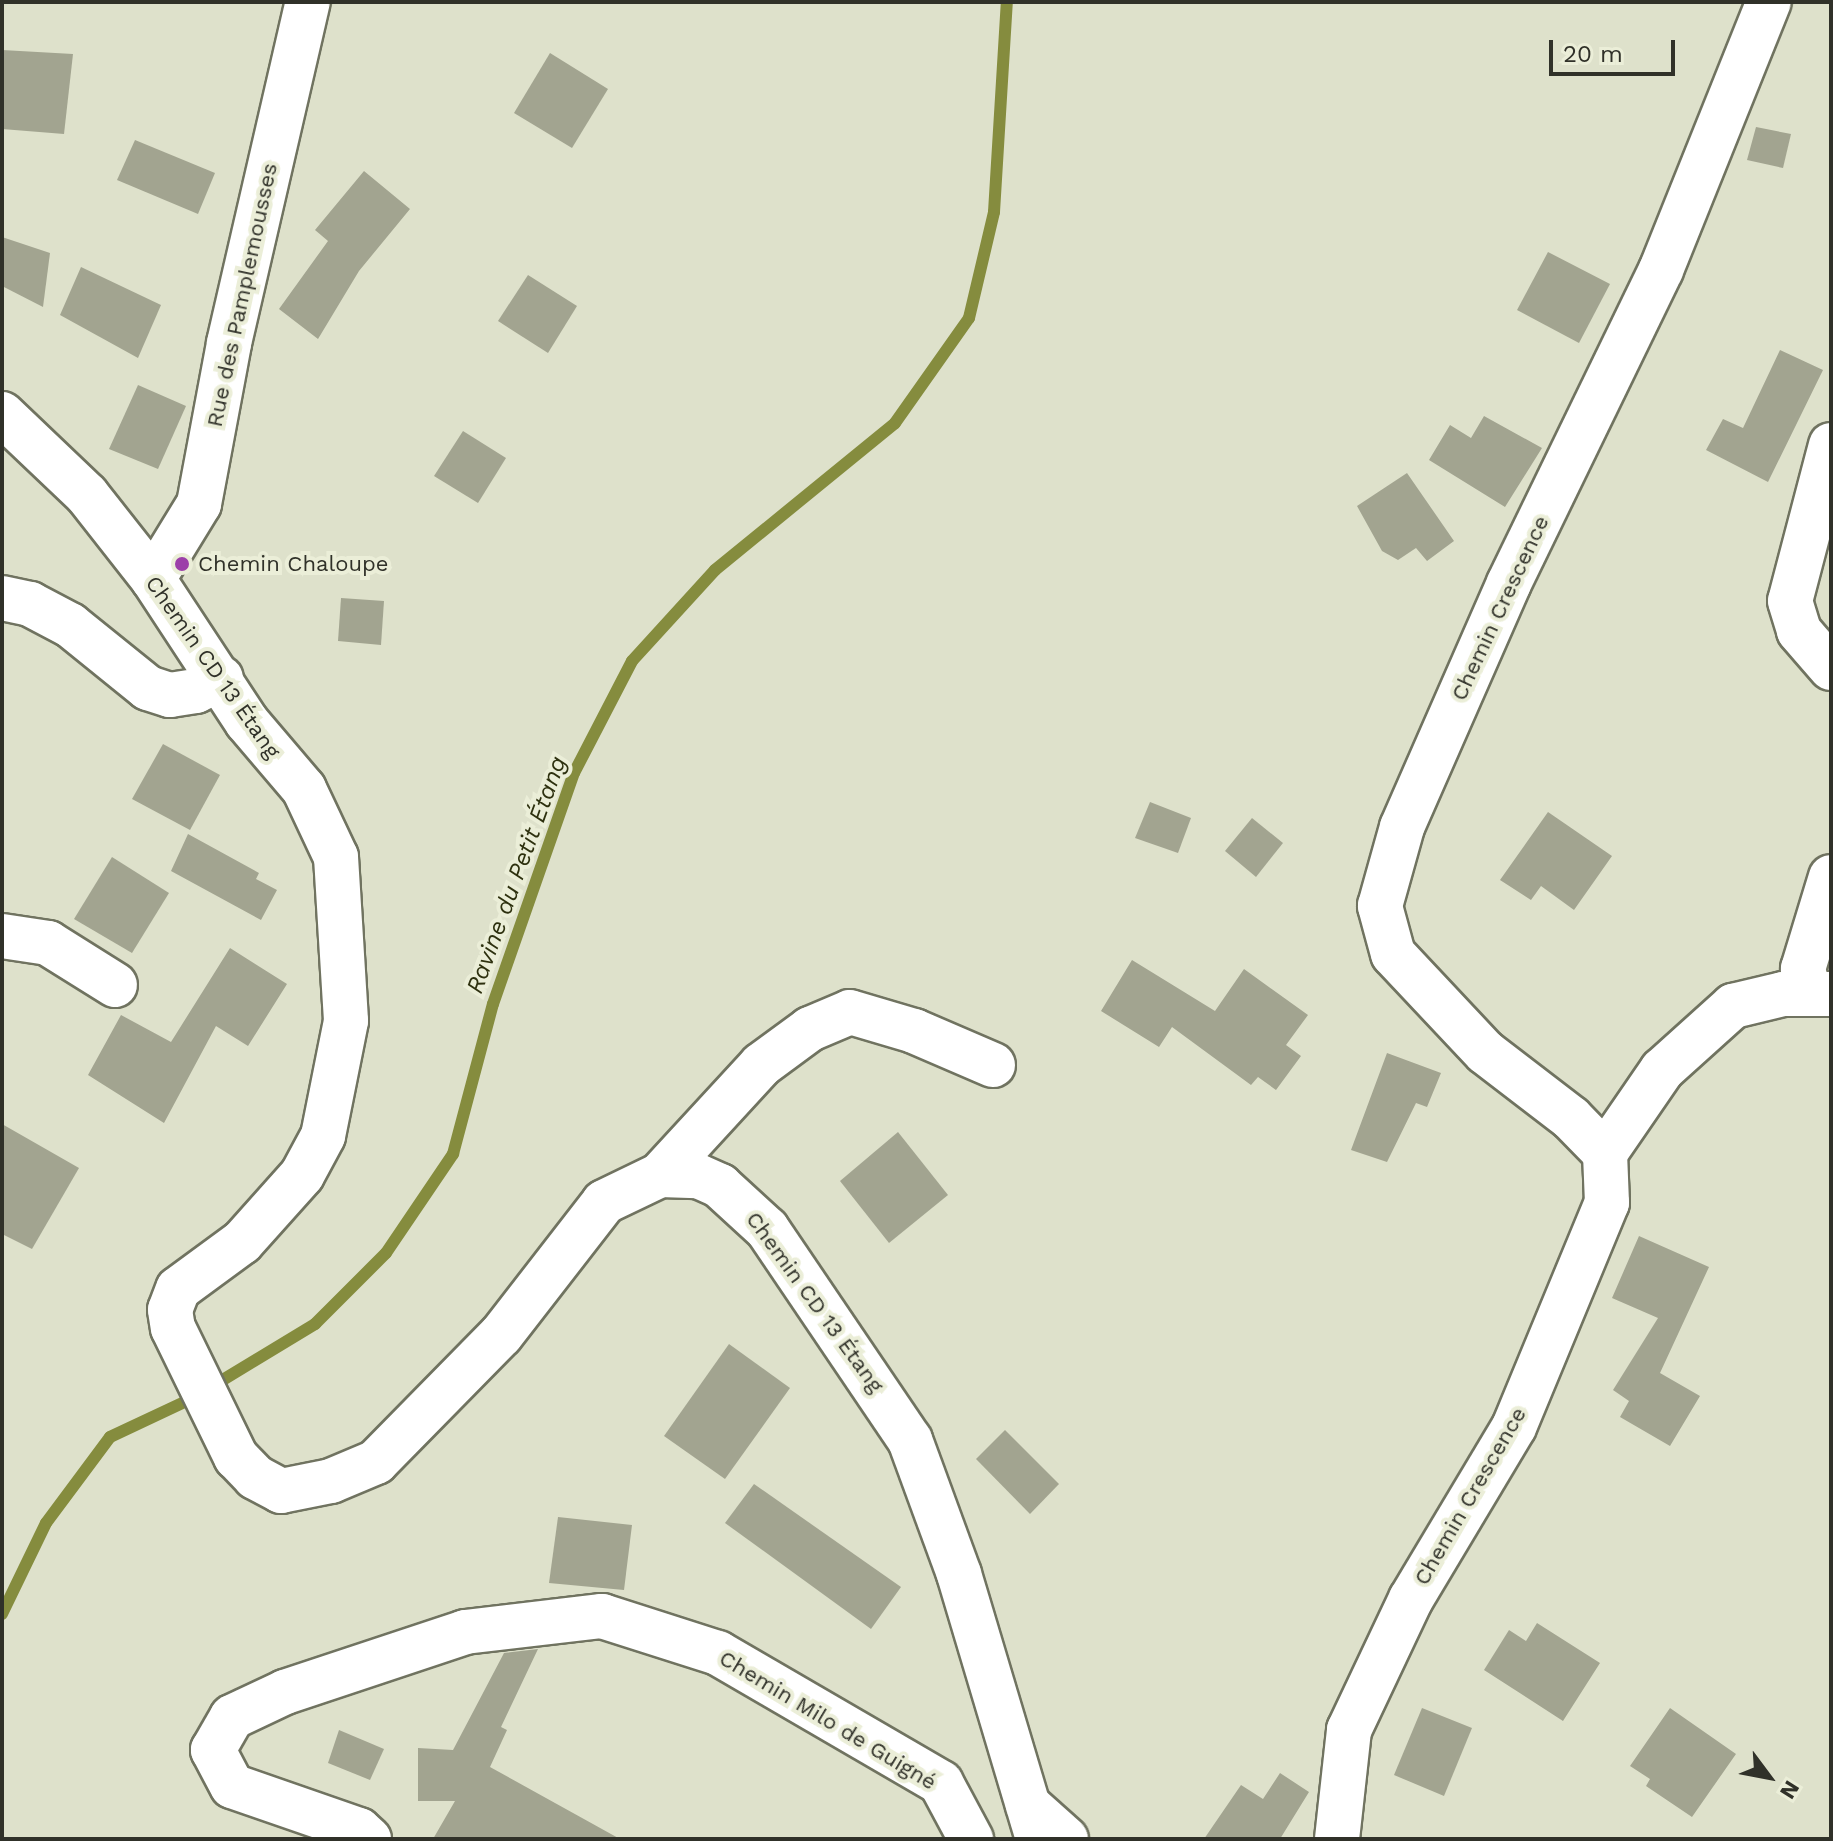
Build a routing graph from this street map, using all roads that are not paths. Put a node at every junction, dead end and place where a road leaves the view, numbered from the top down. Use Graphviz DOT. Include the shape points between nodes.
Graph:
graph roads {
  1 [pos="308,2"];
  2 [pos="1769,2"];
  3 [pos="2,414"];
  4 [pos="1831,445"];
  5 [pos="153,579"];
  6 [pos="2,598"];
  7 [pos="1831,668"];
  8 [pos="221,678"];
  9 [pos="1831,877"];
  10 [pos="2,936"];
  11 [pos="115,985"];
  12 [pos="1820,994"];
  13 [pos="993,1065"];
  14 [pos="1605,1153"];
  15 [pos="660,1175"];
  16 [pos="1033,1822"];
  17 [pos="369,1839"];
  18 [pos="971,1839"];
  19 [pos="1066,1839"];
  20 [pos="1337,1839"];
  1 -- 5 [label="street, Rue des Pamplemousses" via="229,343 199,504"];
  2 -- 14 [label="street, Chemin Crescence" via="1661,270 1509,583 1402,827 1380,906 1393,954 1485,1052 1571,1118"];
  3 -- 5 [label="street, Chemin CD 13 Étang" via="87,495"];
  4 -- 7 [label="street" via="1790,601 1799,631"];
  5 -- 8 [label="street, Chemin CD 13 Étang"];
  6 -- 8 [label="street" via="30,604 70,625 148,688 170,695 196,691"];
  8 -- 15 [label="street, Chemin CD 13 Étang" via="272,756 304,789 336,857 346,1021 323,1136 302,1175 242,1242 178,1289 170,1310 173,1328 236,1457 255,1477 281,1491 331,1481 376,1462 501,1335 604,1202"];
  9 -- 12 [label="street" via="1803,969"];
  10 -- 11 [label="street" via="48,943"];
  12 -- 14 [label="street" via="1733,1006 1662,1070"];
  13 -- 15 [label="street" via="914,1031 850,1012 810,1029 761,1065"];
  14 -- 20 [label="street, Chemin Crescence" via="1607,1203 1514,1427 1411,1599 1349,1730"];
  15 -- 16 [label="street, Chemin CD 13 Étang" via="698,1176 753,1213 910,1440 959,1574"];
  16 -- 19 [label="street"];
  17 -- 18 [label="street, Chemin Milo de Guigné" via="359,1830 232,1786 213,1750 232,1717 285,1692 465,1632 602,1616 718,1653 941,1783"];
}
